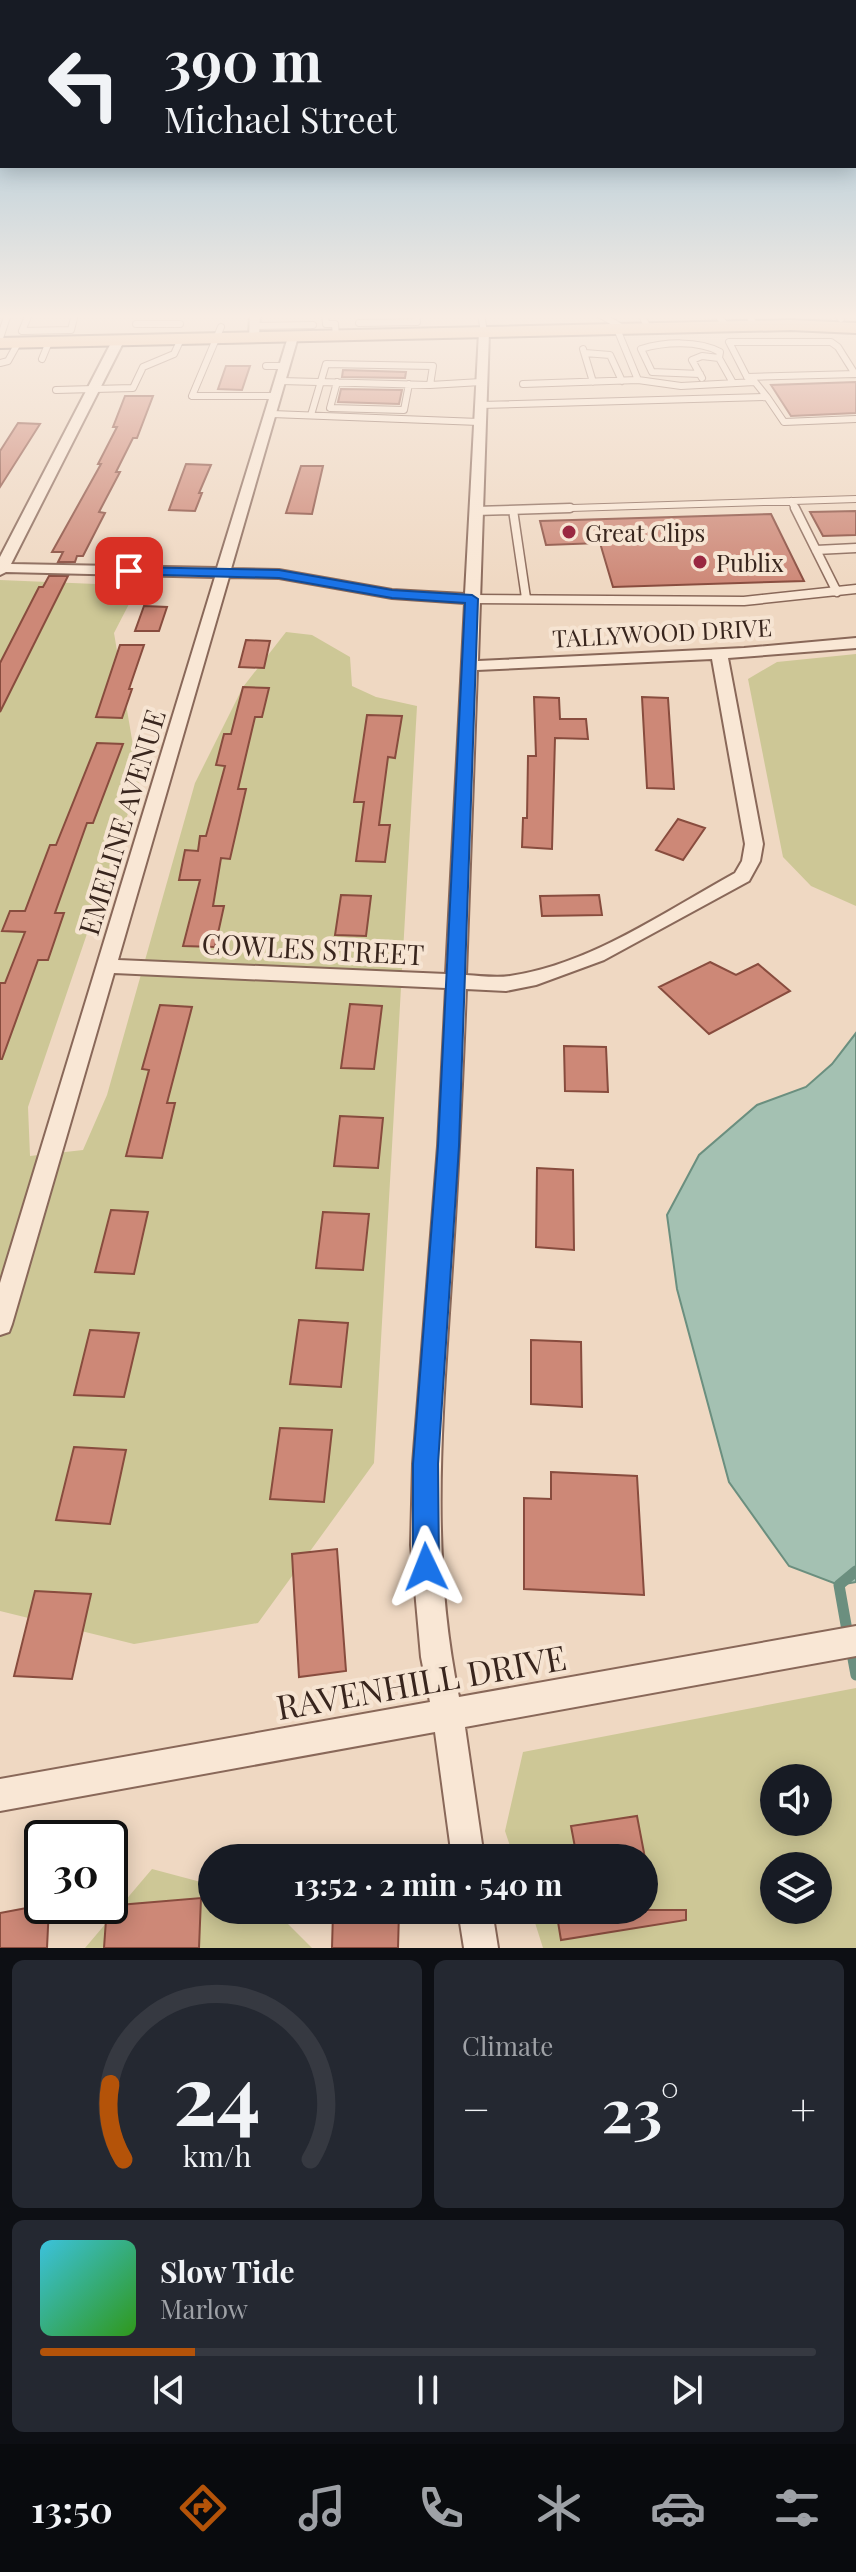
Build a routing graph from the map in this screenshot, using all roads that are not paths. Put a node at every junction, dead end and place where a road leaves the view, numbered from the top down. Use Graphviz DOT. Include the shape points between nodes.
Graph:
graph roads {
  1 [pos="84,405"];
  2 [pos="274,405"];
  3 [pos="299,405"];
  4 [pos="314,405"];
  5 [pos="331,405"];
  6 [pos="405,405"];
  7 [pos="480,405"];
  8 [pos="536,405"];
  9 [pos="772,405"];
  10 [pos="479,413"];
  11 [pos="311,415"];
  12 [pos="856,419"];
  13 [pos="856,499"];
  14 [pos="791,501"];
  15 [pos="513,510"];
  16 [pos="475,511"];
  17 [pos="856,548"];
  18 [pos="816,550"];
  19 [pos="0,569"];
  20 [pos="224,573"];
  21 [pos="856,589"];
  22 [pos="837,592"];
  23 [pos="526,598"];
  24 [pos="472,599"];
  25 [pos="856,643"];
  26 [pos="719,654"];
  27 [pos="469,666"];
  28 [pos="107,966"];
  29 [pos="456,983"];
  30 [pos="0,1324"];
  31 [pos="856,1641"];
  32 [pos="448,1715"];
  33 [pos="0,1795"];
  34 [pos="466,1844"];
  35 [pos="477,1924"];
  36 [pos="481,1948"];
  1 -- 19 [label="street"];
  2 -- 20 [label="street, EMELINE AVENUE"];
  3 -- 11 [label="lane"];
  4 -- 11 [label="lane"];
  5 -- 6 [label="lane" via="404,410"];
  7 -- 10 [label="street"];
  8 -- 10 [label="lane"];
  9 -- 12 [label="lane" via="784,422"];
  10 -- 11 [label="lane"];
  10 -- 16 [label="street"];
  13 -- 14 [label="lane"];
  14 -- 15 [label="lane"];
  14 -- 18 [label="lane"];
  15 -- 16 [label="lane"];
  15 -- 23 [label="lane"];
  16 -- 24 [label="street"];
  17 -- 18 [label="lane"];
  18 -- 22 [label="lane"];
  19 -- 20 [label="street"];
  20 -- 24 [label="street" via="289,575 392,594"];
  20 -- 28 [label="street, EMELINE AVENUE"];
  21 -- 22 [label="lane"];
  22 -- 23 [label="lane" via="744,601"];
  23 -- 24 [label="lane"];
  24 -- 27 [label="street"];
  25 -- 26 [label="street, TALLYWOOD DRIVE"];
  26 -- 27 [label="street, TALLYWOOD DRIVE"];
  26 -- 29 [label="street, COWLES STREET" via="754,844 742,877 563,972 506,984"];
  27 -- 29 [label="street"];
  28 -- 29 [label="street, COWLES STREET"];
  28 -- 30 [label="street, EMELINE AVENUE"];
  29 -- 32 [label="street" via="425,1491 429,1611"];
  31 -- 32 [label="street, RAVENHILL DRIVE"];
  32 -- 33 [label="street, RAVENHILL DRIVE"];
  32 -- 34 [label="street"];
  35 -- 36 [label="street"];
}
